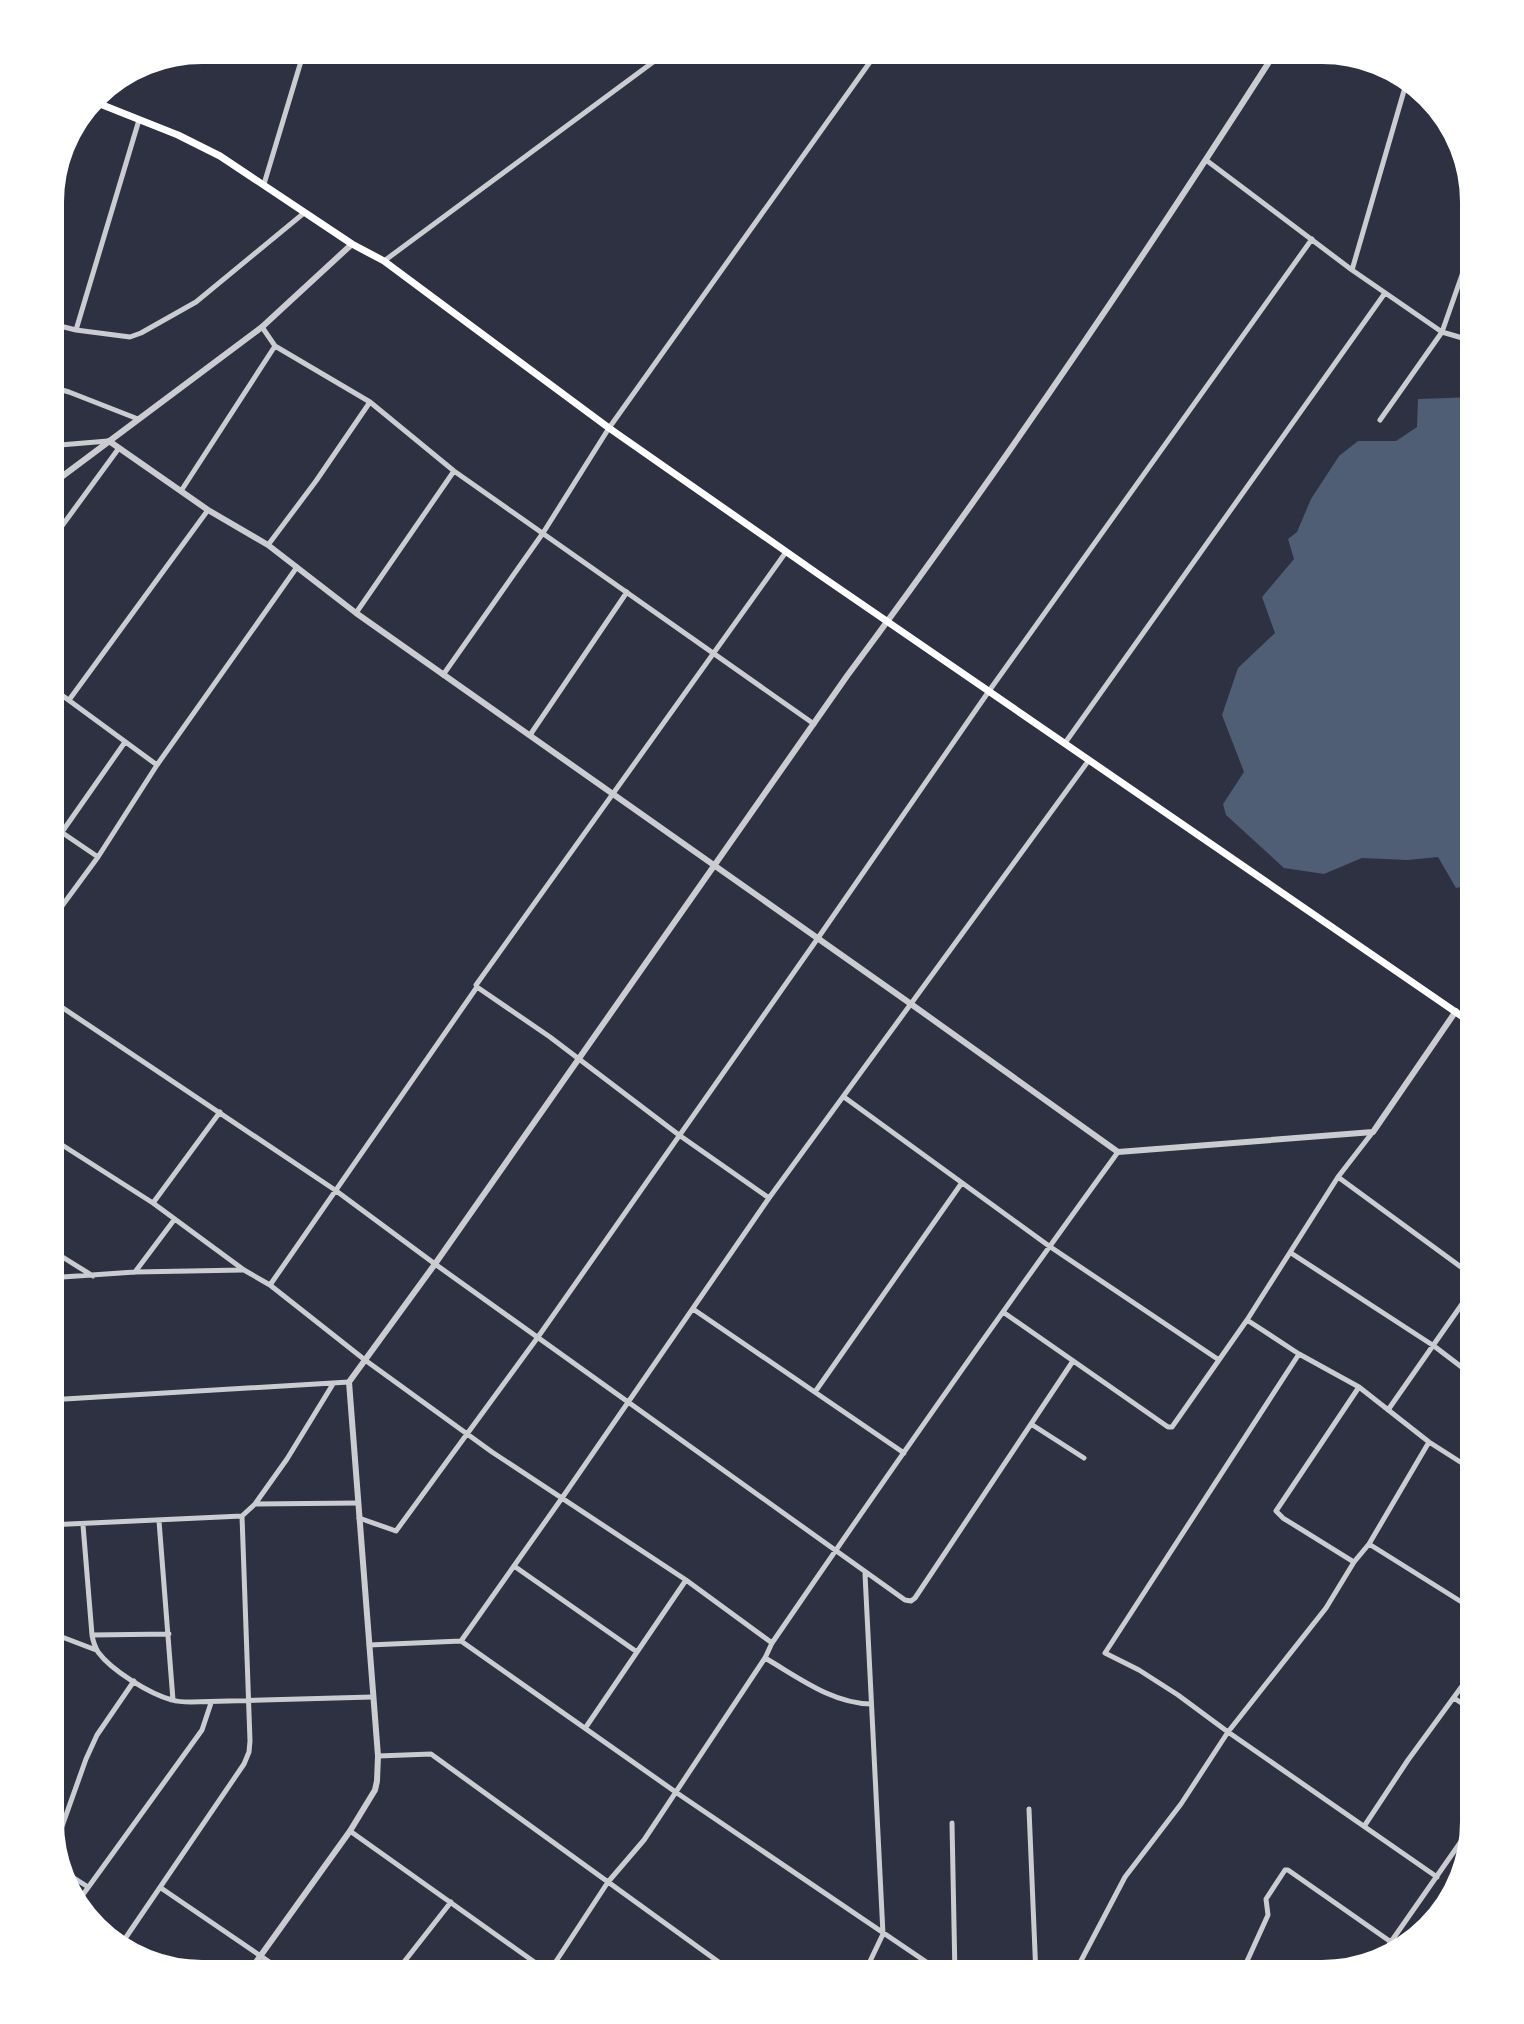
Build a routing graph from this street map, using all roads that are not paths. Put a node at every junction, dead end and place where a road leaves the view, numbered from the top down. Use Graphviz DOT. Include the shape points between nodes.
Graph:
graph roads {
  1 [pos="301,62"];
  2 [pos="650,62"];
  3 [pos="869,62"];
  4 [pos="1269,62"];
  5 [pos="1404,90"];
  6 [pos="102,105"];
  7 [pos="139,120"];
  8 [pos="1206,160"];
  9 [pos="264,184"];
  10 [pos="304,213"];
  11 [pos="1312,239"];
  12 [pos="352,244"];
  13 [pos="384,261"];
  14 [pos="1352,270"];
  15 [pos="1462,280"];
  16 [pos="1385,293"];
  17 [pos="62,326"];
  18 [pos="262,327"];
  19 [pos="76,330"];
  20 [pos="1442,332"];
  21 [pos="1462,338"];
  22 [pos="275,346"];
  23 [pos="62,390"];
  24 [pos="370,402"];
  25 [pos="138,419"];
  26 [pos="1380,420"];
  27 [pos="609,428"];
  28 [pos="109,441"];
  29 [pos="62,445"];
  30 [pos="119,448"];
  31 [pos="454,471"];
  32 [pos="62,476"];
  33 [pos="181,491"];
  34 [pos="208,510"];
  35 [pos="62,526"];
  36 [pos="543,533"];
  37 [pos="268,545"];
  38 [pos="787,551"];
  39 [pos="297,567"];
  40 [pos="627,592"];
  41 [pos="356,613"];
  42 [pos="887,622"];
  43 [pos="714,654"];
  44 [pos="443,675"];
  45 [pos="989,691"];
  46 [pos="62,695"];
  47 [pos="69,700"];
  48 [pos="814,724"];
  49 [pos="530,735"];
  50 [pos="125,742"];
  51 [pos="1065,743"];
  52 [pos="1089,760"];
  53 [pos="157,765"];
  54 [pos="614,794"];
  55 [pos="62,832"];
  56 [pos="98,857"];
  57 [pos="714,866"];
  58 [pos="62,906"];
  59 [pos="818,938"];
  60 [pos="477,987"];
  61 [pos="911,1004"];
  62 [pos="62,1007"];
  63 [pos="1456,1011"];
  64 [pos="1462,1016"];
  65 [pos="578,1058"];
  66 [pos="844,1097"];
  67 [pos="220,1112"];
  68 [pos="1373,1132"];
  69 [pos="679,1135"];
  70 [pos="62,1145"];
  71 [pos="1118,1152"];
  72 [pos="1338,1177"];
  73 [pos="961,1184"];
  74 [pos="335,1190"];
  75 [pos="769,1198"];
  76 [pos="153,1203"];
  77 [pos="174,1220"];
  78 [pos="1049,1246"];
  79 [pos="1291,1253"];
  80 [pos="62,1257"];
  81 [pos="435,1264"];
  82 [pos="244,1270"];
  83 [pos="1462,1270"];
  84 [pos="135,1272"];
  85 [pos="94,1276"];
  86 [pos="62,1277"];
  87 [pos="270,1285"];
  88 [pos="1462,1303"];
  89 [pos="693,1309"];
  90 [pos="1003,1312"];
  91 [pos="1247,1320"];
  92 [pos="538,1337"];
  93 [pos="1434,1346"];
  94 [pos="1299,1354"];
  95 [pos="365,1360"];
  96 [pos="1219,1360"];
  97 [pos="1073,1361"];
  98 [pos="1462,1367"];
  99 [pos="349,1382"];
  100 [pos="333,1383"];
  101 [pos="1359,1387"];
  102 [pos="815,1392"];
  103 [pos="62,1399"];
  104 [pos="629,1402"];
  105 [pos="1388,1410"];
  106 [pos="1031,1424"];
  107 [pos="467,1432"];
  108 [pos="1429,1442"];
  109 [pos="904,1453"];
  110 [pos="1084,1458"];
  111 [pos="1462,1463"];
  112 [pos="562,1498"];
  113 [pos="358,1503"];
  114 [pos="255,1504"];
  115 [pos="242,1516"];
  116 [pos="358,1518"];
  117 [pos="159,1521"];
  118 [pos="62,1525"];
  119 [pos="83,1525"];
  120 [pos="1369,1544"];
  121 [pos="835,1551"];
  122 [pos="1354,1562"];
  123 [pos="514,1566"];
  124 [pos="865,1573"];
  125 [pos="686,1580"];
  126 [pos="1462,1602"];
  127 [pos="169,1634"];
  128 [pos="92,1635"];
  129 [pos="62,1637"];
  130 [pos="461,1641"];
  131 [pos="772,1643"];
  132 [pos="369,1645"];
  133 [pos="97,1650"];
  134 [pos="637,1652"];
  135 [pos="765,1658"];
  136 [pos="134,1681"];
  137 [pos="1462,1687"];
  138 [pos="372,1697"];
  139 [pos="1454,1698"];
  140 [pos="173,1700"];
  141 [pos="249,1700"];
  142 [pos="211,1703"];
  143 [pos="1462,1703"];
  144 [pos="871,1704"];
  145 [pos="586,1727"];
  146 [pos="1228,1732"];
  147 [pos="378,1756"];
  148 [pos="677,1793"];
  149 [pos="1029,1809"];
  150 [pos="952,1823"];
  151 [pos="1365,1825"];
  152 [pos="62,1826"];
  153 [pos="350,1831"];
  154 [pos="1460,1843"];
  155 [pos="1437,1877"];
  156 [pos="74,1878"];
  157 [pos="608,1882"];
  158 [pos="88,1887"];
  159 [pos="161,1888"];
  160 [pos="83,1895"];
  161 [pos="451,1902"];
  162 [pos="883,1934"];
  163 [pos="126,1938"];
  164 [pos="1391,1942"];
  165 [pos="1389,1945"];
  166 [pos="260,1956"];
  167 [pos="256,1962"];
  168 [pos="269,1962"];
  169 [pos="403,1962"];
  170 [pos="535,1962"];
  171 [pos="559,1962"];
  172 [pos="719,1962"];
  173 [pos="870,1962"];
  174 [pos="926,1962"];
  175 [pos="955,1962"];
  176 [pos="1035,1962"];
  177 [pos="1080,1962"];
  178 [pos="1247,1962"];
  1 -- 9 [label="street"];
  2 -- 13 [label="street"];
  3 -- 27 [label="street"];
  4 -- 8 [label="street"];
  5 -- 14 [label="street"];
  6 -- 7 [label="main road"];
  7 -- 9 [label="main road" via="220,156"];
  7 -- 19 [label="street"];
  8 -- 11 [label="street"];
  8 -- 42 [label="street"];
  9 -- 10 [label="main road"];
  10 -- 12 [label="main road"];
  10 -- 19 [label="street" via="196,302 141,333 130,337"];
  11 -- 14 [label="street"];
  11 -- 45 [label="street"];
  12 -- 13 [label="main road"];
  12 -- 18 [label="street"];
  13 -- 27 [label="main road"];
  14 -- 16 [label="street"];
  15 -- 20 [label="street"];
  16 -- 20 [label="street"];
  16 -- 51 [label="street"];
  17 -- 19 [label="street"];
  18 -- 22 [label="street"];
  18 -- 25 [label="street"];
  20 -- 21 [label="street"];
  20 -- 26 [label="street"];
  22 -- 24 [label="street"];
  22 -- 33 [label="street"];
  23 -- 25 [label="street"];
  24 -- 31 [label="street"];
  24 -- 37 [label="street"];
  25 -- 28 [label="street"];
  27 -- 36 [label="street"];
  27 -- 38 [label="main road"];
  28 -- 29 [label="street"];
  28 -- 30 [label="street"];
  28 -- 32 [label="street"];
  30 -- 33 [label="street"];
  30 -- 35 [label="street"];
  31 -- 36 [label="street"];
  31 -- 41 [label="street"];
  33 -- 34 [label="street"];
  34 -- 37 [label="street"];
  34 -- 47 [label="street"];
  36 -- 40 [label="street"];
  36 -- 44 [label="street"];
  37 -- 39 [label="street"];
  38 -- 42 [label="main road"];
  38 -- 43 [label="street"];
  39 -- 41 [label="street"];
  39 -- 53 [label="street"];
  40 -- 43 [label="street"];
  40 -- 49 [label="street"];
  41 -- 44 [label="street"];
  42 -- 45 [label="main road"];
  42 -- 48 [label="street"];
  43 -- 48 [label="street"];
  43 -- 54 [label="street"];
  44 -- 49 [label="street"];
  45 -- 51 [label="main road"];
  45 -- 59 [label="street"];
  46 -- 47 [label="street"];
  47 -- 50 [label="street"];
  48 -- 57 [label="street"];
  49 -- 54 [label="street"];
  50 -- 53 [label="street"];
  50 -- 55 [label="street"];
  51 -- 52 [label="main road"];
  52 -- 61 [label="street"];
  52 -- 63 [label="main road"];
  53 -- 56 [label="street"];
  54 -- 57 [label="street"];
  54 -- 60 [label="street"];
  55 -- 56 [label="street"];
  56 -- 58 [label="street"];
  57 -- 59 [label="street"];
  57 -- 65 [label="street"];
  59 -- 61 [label="street"];
  59 -- 69 [label="street"];
  60 -- 65 [label="street"];
  60 -- 74 [label="street"];
  61 -- 66 [label="street"];
  61 -- 71 [label="street"];
  62 -- 67 [label="street"];
  63 -- 64 [label="main road"];
  63 -- 68 [label="street"];
  65 -- 69 [label="street"];
  65 -- 81 [label="street"];
  66 -- 73 [label="street"];
  66 -- 75 [label="street"];
  67 -- 74 [label="street"];
  67 -- 76 [label="street"];
  68 -- 71 [label="street"];
  68 -- 72 [label="street"];
  69 -- 75 [label="street"];
  69 -- 92 [label="street"];
  70 -- 76 [label="street"];
  71 -- 78 [label="street"];
  72 -- 79 [label="street"];
  72 -- 83 [label="street"];
  73 -- 78 [label="street"];
  73 -- 102 [label="street"];
  74 -- 81 [label="street"];
  74 -- 87 [label="street"];
  75 -- 89 [label="street"];
  76 -- 77 [label="street"];
  77 -- 82 [label="street"];
  77 -- 84 [label="street"];
  78 -- 90 [label="street"];
  78 -- 96 [label="street"];
  79 -- 91 [label="street"];
  79 -- 93 [label="street"];
  80 -- 85 [label="street"];
  81 -- 92 [label="street"];
  81 -- 95 [label="street"];
  82 -- 84 [label="street"];
  82 -- 87 [label="street"];
  84 -- 85 [label="street"];
  85 -- 86 [label="street"];
  87 -- 95 [label="street"];
  88 -- 93 [label="street"];
  89 -- 102 [label="street"];
  89 -- 104 [label="street"];
  90 -- 97 [label="street"];
  90 -- 109 [label="street"];
  91 -- 94 [label="street"];
  91 -- 96 [label="street"];
  92 -- 104 [label="street"];
  92 -- 107 [label="street"];
  93 -- 98 [label="street"];
  93 -- 105 [label="street"];
  94 -- 101 [label="street"];
  94 -- 146 [label="street" via="1105,1653 1178,1695"];
  95 -- 99 [label="street"];
  95 -- 107 [label="street"];
  96 -- 97 [label="street" via="1172,1427"];
  97 -- 106 [label="street"];
  99 -- 100 [label="street"];
  99 -- 113 [label="street"];
  100 -- 103 [label="street"];
  100 -- 114 [label="street"];
  101 -- 105 [label="street"];
  101 -- 122 [label="street" via="1276,1511"];
  102 -- 109 [label="street"];
  104 -- 112 [label="street"];
  104 -- 121 [label="street"];
  105 -- 108 [label="street"];
  106 -- 110 [label="street"];
  106 -- 124 [label="street" via="915,1598 905,1600"];
  107 -- 112 [label="street"];
  107 -- 116 [label="street" via="396,1531"];
  108 -- 111 [label="street"];
  108 -- 120 [label="street"];
  109 -- 121 [label="street"];
  112 -- 123 [label="street"];
  112 -- 125 [label="street"];
  113 -- 114 [label="street"];
  113 -- 116 [label="street"];
  114 -- 115 [label="street"];
  115 -- 117 [label="street"];
  115 -- 141 [label="street"];
  116 -- 132 [label="street"];
  117 -- 119 [label="street"];
  117 -- 127 [label="street"];
  118 -- 119 [label="street"];
  119 -- 128 [label="street"];
  120 -- 122 [label="street"];
  120 -- 126 [label="street"];
  121 -- 124 [label="street"];
  121 -- 131 [label="street"];
  122 -- 146 [label="street" via="1326,1608"];
  123 -- 130 [label="street"];
  123 -- 134 [label="street"];
  124 -- 144 [label="street"];
  125 -- 131 [label="street"];
  125 -- 134 [label="street"];
  127 -- 128 [label="street"];
  127 -- 140 [label="street"];
  128 -- 133 [label="street"];
  129 -- 133 [label="street"];
  130 -- 132 [label="street"];
  130 -- 145 [label="street"];
  131 -- 135 [label="street"];
  132 -- 138 [label="street"];
  133 -- 136 [label="street"];
  134 -- 145 [label="street"];
  135 -- 144 [label="street" via="813,1687"];
  135 -- 148 [label="street"];
  136 -- 140 [label="street"];
  136 -- 152 [label="street" via="97,1735"];
  137 -- 139 [label="street"];
  138 -- 141 [label="street"];
  138 -- 147 [label="street"];
  139 -- 143 [label="street"];
  139 -- 151 [label="street"];
  140 -- 142 [label="street"];
  141 -- 142 [label="street"];
  141 -- 159 [label="street" via="250,1741 244,1764"];
  142 -- 158 [label="street" via="202,1730"];
  144 -- 162 [label="street"];
  145 -- 148 [label="street"];
  146 -- 151 [label="street"];
  146 -- 177 [label="street" via="1125,1877"];
  147 -- 153 [label="street" via="375,1790"];
  147 -- 157 [label="street" via="431,1754"];
  148 -- 157 [label="street"];
  148 -- 162 [label="street"];
  149 -- 176 [label="street"];
  150 -- 175 [label="street"];
  151 -- 155 [label="street"];
  153 -- 161 [label="street"];
  153 -- 166 [label="street"];
  154 -- 155 [label="street"];
  155 -- 164 [label="street"];
  156 -- 158 [label="street"];
  157 -- 171 [label="street"];
  157 -- 172 [label="street"];
  158 -- 160 [label="street"];
  159 -- 163 [label="street"];
  159 -- 166 [label="street"];
  161 -- 169 [label="street"];
  161 -- 170 [label="street"];
  162 -- 173 [label="street"];
  162 -- 174 [label="street"];
  164 -- 165 [label="street"];
  164 -- 178 [label="street" via="1285,1870 1266,1899 1267,1916"];
  166 -- 167 [label="street"];
  166 -- 168 [label="street"];
}
